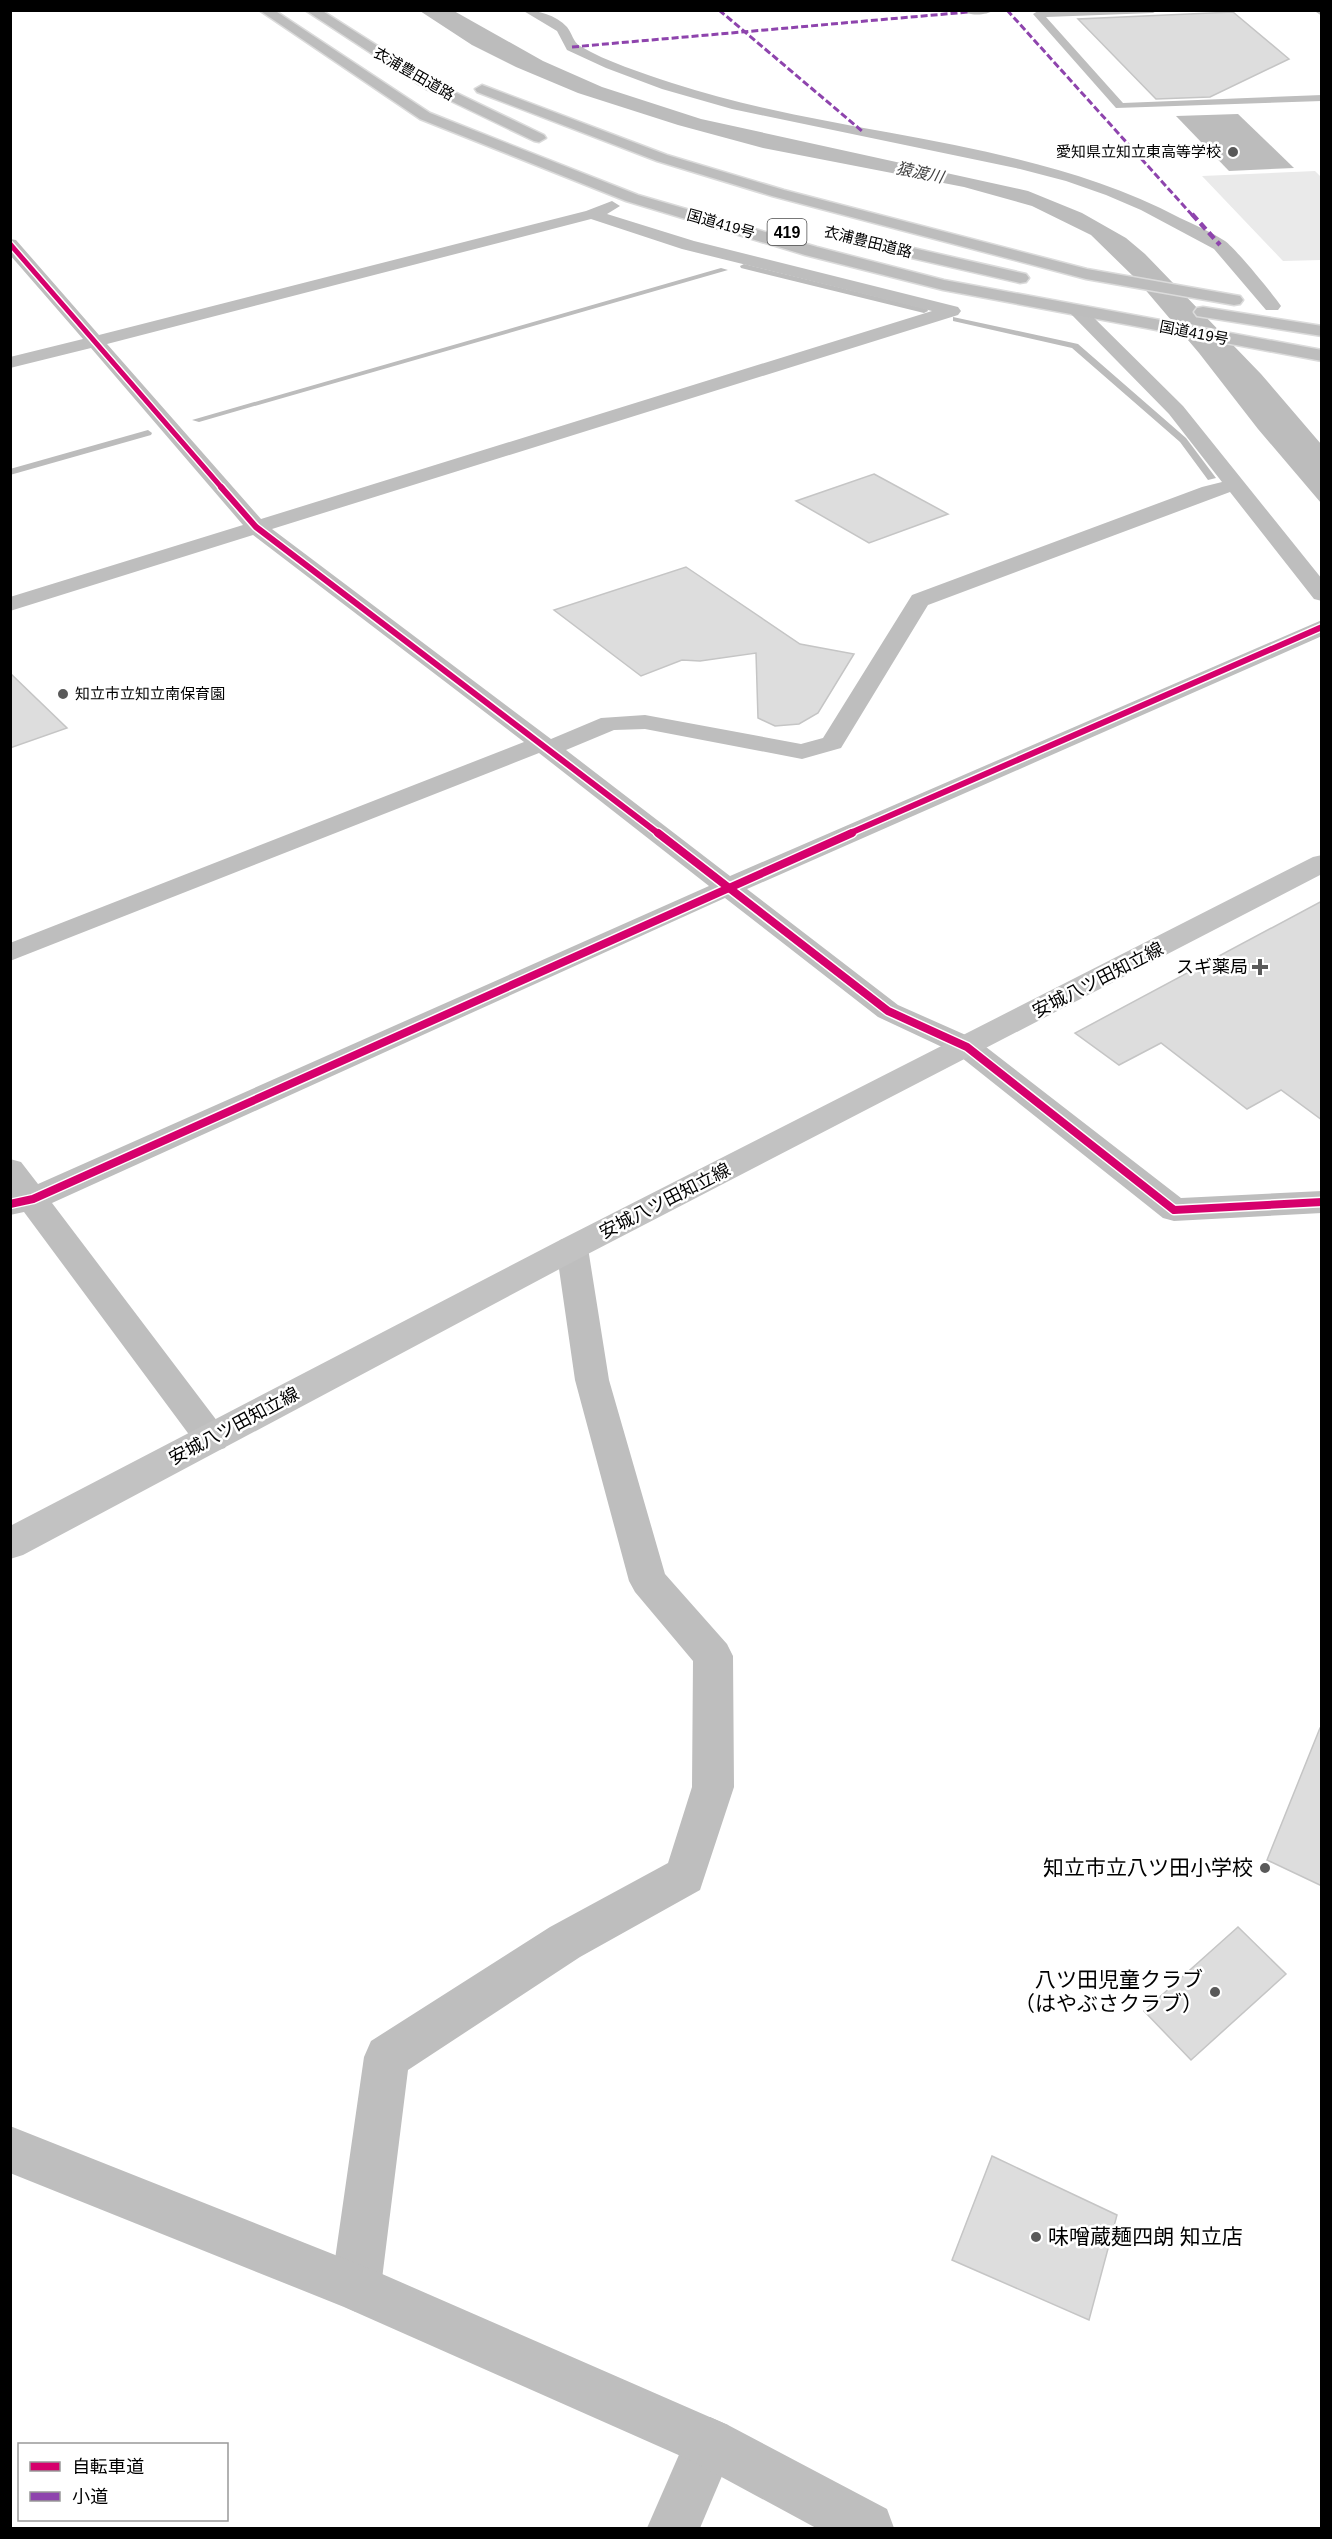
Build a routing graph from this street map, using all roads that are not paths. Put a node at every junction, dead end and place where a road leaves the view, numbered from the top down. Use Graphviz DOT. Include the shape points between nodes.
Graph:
graph roads {
  1 [pos="265,10"];
  2 [pos="282,10"];
  3 [pos="294,10"];
  4 [pos="311,10"];
  5 [pos="528,10"];
  6 [pos="966,10"];
  7 [pos="988,10"];
  8 [pos="1153,10"];
  9 [pos="1318,10"];
  10 [pos="1322,13"];
  11 [pos="349,18"];
  12 [pos="316,28"];
  13 [pos="470,83"];
  14 [pos="1322,98"];
  15 [pos="554,145"];
  16 [pos="632,198"];
  17 [pos="592,214"];
  18 [pos="858,240"];
  19 [pos="10,244"];
  20 [pos="1033,280"];
  21 [pos="1272,306"];
  22 [pos="1182,309"];
  23 [pos="1077,312"];
  24 [pos="1322,313"];
  25 [pos="1322,324"];
  26 [pos="1322,331"];
  27 [pos="94,342"];
  28 [pos="1320,354"];
  29 [pos="10,363"];
  30 [pos="1234,485"];
  31 [pos="256,527"];
  32 [pos="1322,594"];
  33 [pos="10,604"];
  34 [pos="1322,627"];
  35 [pos="545,747"];
  36 [pos="1322,863"];
  37 [pos="728,887"];
  38 [pos="10,953"];
  39 [pos="967,1047"];
  40 [pos="10,1170"];
  41 [pos="22,1201"];
  42 [pos="1322,1202"];
  43 [pos="572,1248"];
  44 [pos="212,1438"];
  45 [pos="10,1544"];
  46 [pos="10,2149"];
  47 [pos="356,2287"];
  48 [pos="710,2443"];
  49 [pos="673,2529"];
  50 [pos="868,2529"];
  1 -- 16 [label="highway, 国道419号 / 419" via="425,116"];
  2 -- 12 [label="highway, 衣浦豊田道路 / 419"];
  3 -- 12 [label="highway, 衣浦豊田道路 / 419"];
  4 -- 15 [label="highway, 衣浦豊田道路" via="431,86"];
  5 -- 21 [label="street" via="562,29 572,47 668,86 732,105 1021,165 1112,192 1220,245"];
  6 -- 7 [label="street"];
  8 -- 14 [label="lane" via="1038,14 1120,106"];
  9 -- 10 [label="lane"];
  11 -- 25 [label="highway, 衣浦豊田道路 / 419" via="384,46 492,104 693,181 966,256"];
  12 -- 28 [label="highway, 衣浦豊田道路 / 419" via="426,101 540,155 704,210 853,250 1202,323"];
  13 -- 21 [label="highway, 419" via="662,158 778,193 1086,274"];
  16 -- 17 [label="street"];
  16 -- 23 [label="highway, 国道419号 / 419" via="943,285"];
  17 -- 27 [label="street"];
  17 -- 31 [label="street" via="688,245 952,311"];
  18 -- 20 [label="highway, 衣浦豊田道路"];
  19 -- 27 [label="street"];
  21 -- 24 [label="highway, 419"];
  22 -- 26 [label="highway"];
  23 -- 28 [label="highway, 国道419号 / 419"];
  23 -- 30 [label="street" via="1176,410"];
  27 -- 29 [label="street"];
  27 -- 31 [label="street"];
  30 -- 32 [label="street"];
  30 -- 35 [label="street" via="920,600 832,743 802,752 645,722 610,723"];
  31 -- 33 [label="street"];
  31 -- 35 [label="street"];
  34 -- 37 [label="street"];
  35 -- 37 [label="street"];
  35 -- 38 [label="street"];
  36 -- 39 [label="main road, 安城八ツ田知立線"];
  37 -- 39 [label="street" via="888,1011"];
  37 -- 41 [label="street"];
  39 -- 42 [label="street" via="1174,1210"];
  39 -- 43 [label="main road, 安城八ツ田知立線"];
  40 -- 41 [label="street"];
  41 -- 44 [label="street"];
  43 -- 44 [label="main road, 安城八ツ田知立線"];
  43 -- 47 [label="street" via="592,1380 648,1581 713,1656 712,1786 685,1876 565,1942 387,2057"];
  44 -- 45 [label="main road, 安城八ツ田知立線"];
  46 -- 47 [label="street"];
  47 -- 48 [label="street"];
  48 -- 49 [label="street"];
  48 -- 50 [label="street"];
}
